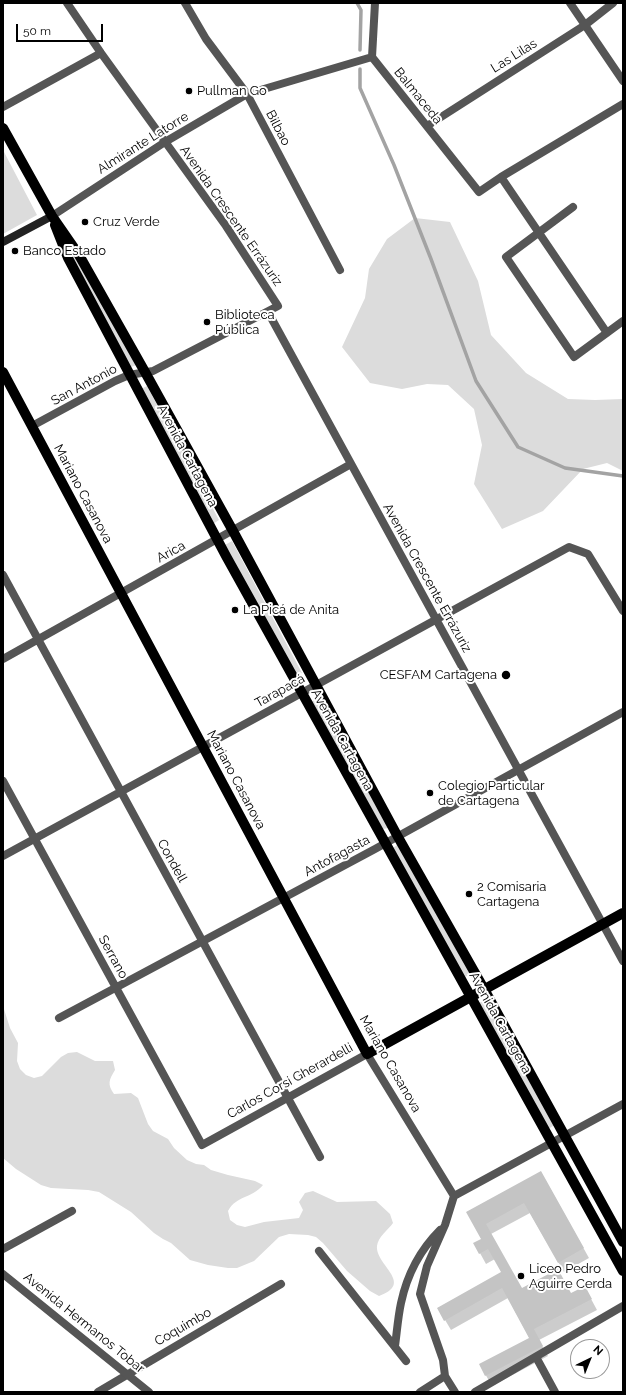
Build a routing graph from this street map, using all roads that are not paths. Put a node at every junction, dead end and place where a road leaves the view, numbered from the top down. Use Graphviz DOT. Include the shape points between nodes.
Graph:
graph roads {
  1 [pos="67,3"];
  2 [pos="185,3"];
  3 [pos="375,3"];
  4 [pos="570,3"];
  5 [pos="613,3"];
  6 [pos="585,25"];
  7 [pos="101,53"];
  8 [pos="372,57"];
  9 [pos="623,81"];
  10 [pos="247,94"];
  11 [pos="623,104"];
  12 [pos="3,107"];
  13 [pos="427,126"];
  14 [pos="3,128"];
  15 [pos="165,142"];
  16 [pos="501,177"];
  17 [pos="573,207"];
  18 [pos="52,216"];
  19 [pos="539,231"];
  20 [pos="3,242"];
  21 [pos="340,270"];
  22 [pos="278,306"];
  23 [pos="268,312"];
  24 [pos="623,321"];
  25 [pos="607,333"];
  26 [pos="3,372"];
  27 [pos="145,372"];
  28 [pos="129,375"];
  29 [pos="32,426"];
  30 [pos="351,464"];
  31 [pos="233,531"];
  32 [pos="217,540"];
  33 [pos="3,575"];
  34 [pos="121,594"];
  35 [pos="623,611"];
  36 [pos="436,620"];
  37 [pos="38,640"];
  38 [pos="3,659"];
  39 [pos="316,685"];
  40 [pos="301,693"];
  41 [pos="623,712"];
  42 [pos="203,747"];
  43 [pos="519,770"];
  44 [pos="3,781"];
  45 [pos="121,792"];
  46 [pos="398,836"];
  47 [pos="35,839"];
  48 [pos="385,844"];
  49 [pos="3,856"];
  50 [pos="284,898"];
  51 [pos="623,913"];
  52 [pos="603,924"];
  53 [pos="202,942"];
  54 [pos="623,961"];
  55 [pos="116,988"];
  56 [pos="484,989"];
  57 [pos="470,997"];
  58 [pos="59,1018"];
  59 [pos="367,1054"];
  60 [pos="288,1098"];
  61 [pos="623,1104"];
  62 [pos="564,1135"];
  63 [pos="552,1142"];
  64 [pos="202,1145"];
  65 [pos="320,1157"];
  66 [pos="454,1196"];
  67 [pos="72,1211"];
  68 [pos="445,1225"];
  69 [pos="623,1242"];
  70 [pos="3,1249"];
  71 [pos="319,1251"];
  72 [pos="623,1271"];
  73 [pos="3,1274"];
  74 [pos="281,1284"];
  75 [pos="623,1306"];
  76 [pos="396,1346"];
  77 [pos="536,1357"];
  78 [pos="406,1361"];
  79 [pos="127,1374"];
  80 [pos="445,1376"];
  81 [pos="98,1392"];
  82 [pos="149,1392"];
  83 [pos="420,1392"];
  84 [pos="455,1392"];
  85 [pos="475,1392"];
  86 [pos="555,1392"];
  1 -- 7 [label="street, Avenida Crescente Errázuriz"];
  2 -- 10 [label="street, Bilbao" via="206,39"];
  3 -- 8 [label="street"];
  4 -- 6 [label="street"];
  5 -- 6 [label="street, Las Lilas"];
  6 -- 9 [label="street"];
  6 -- 13 [label="street, Las Lilas"];
  7 -- 12 [label="street"];
  7 -- 15 [label="street, Avenida Crescente Errázuriz"];
  8 -- 10 [label="street, Almirante Latorre"];
  8 -- 13 [label="street, Balmaceda"];
  10 -- 15 [label="street, Almirante Latorre"];
  10 -- 21 [label="street, Bilbao"];
  11 -- 16 [label="street"];
  13 -- 16 [label="street, Balmaceda" via="479,192"];
  14 -- 18 [label="main road, Avenida Cartagena"];
  15 -- 18 [label="street, Almirante Latorre"];
  15 -- 22 [label="street, Avenida Crescente Errázuriz" via="226,226"];
  16 -- 19 [label="street"];
  17 -- 19 [label="street"];
  18 -- 20 [label="main road, Almirante Latorre"];
  18 -- 27 [label="main road, Avenida Cartagena" via="79,255"];
  18 -- 28 [label="main road, Avenida Cartagena" via="68,258"];
  19 -- 25 [label="street"];
  19 -- 25 [label="street" via="506,257 574,357"];
  22 -- 23 [label="street, San Antonio"];
  23 -- 27 [label="street, San Antonio" via="153,371"];
  23 -- 30 [label="street, Avenida Crescente Errázuriz"];
  24 -- 25 [label="street"];
  26 -- 29 [label="main road, Mariano Casanova"];
  27 -- 28 [label="street, San Antonio"];
  27 -- 31 [label="main road, Avenida Cartagena"];
  28 -- 29 [label="street, San Antonio"];
  28 -- 32 [label="main road, Avenida Cartagena"];
  29 -- 34 [label="main road, Mariano Casanova"];
  30 -- 31 [label="street, Arica"];
  30 -- 36 [label="street, Avenida Crescente Errázuriz"];
  31 -- 32 [label="street, Arica"];
  31 -- 39 [label="main road, Avenida Cartagena"];
  32 -- 34 [label="street, Arica"];
  32 -- 40 [label="main road, Avenida Cartagena"];
  33 -- 37 [label="street, Condell"];
  34 -- 37 [label="street, Arica"];
  34 -- 42 [label="main road, Mariano Casanova"];
  35 -- 36 [label="street, Tarapacá" via="588,554 569,547"];
  36 -- 39 [label="street, Tarapacá"];
  36 -- 43 [label="street, Avenida Crescente Errázuriz"];
  37 -- 38 [label="street, Arica"];
  37 -- 45 [label="street, Condell"];
  39 -- 40 [label="street, Tarapacá"];
  39 -- 46 [label="main road, Avenida Cartagena"];
  40 -- 42 [label="street, Tarapacá"];
  40 -- 48 [label="main road, Avenida Cartagena"];
  41 -- 43 [label="street, Antofagasta"];
  42 -- 45 [label="street, Tarapacá"];
  42 -- 50 [label="main road, Mariano Casanova"];
  43 -- 46 [label="street, Antofagasta"];
  43 -- 52 [label="street, Avenida Crescente Errázuriz"];
  44 -- 47 [label="street, Serrano"];
  45 -- 47 [label="street, Tarapacá"];
  45 -- 53 [label="street, Condell"];
  46 -- 48 [label="street, Antofagasta"];
  46 -- 56 [label="main road, Avenida Cartagena"];
  47 -- 49 [label="street, Tarapacá"];
  47 -- 55 [label="street, Serrano"];
  48 -- 50 [label="street, Antofagasta"];
  48 -- 57 [label="main road, Avenida Cartagena"];
  50 -- 53 [label="street, Antofagasta"];
  50 -- 59 [label="main road, Mariano Casanova"];
  51 -- 52 [label="main road, Carlos Corsi Gherardelli"];
  52 -- 54 [label="street, Avenida Crescente Errázuriz"];
  52 -- 56 [label="main road, Carlos Corsi Gherardelli"];
  53 -- 55 [label="street, Antofagasta"];
  53 -- 60 [label="street, Condell"];
  55 -- 58 [label="street, Antofagasta"];
  55 -- 64 [label="street, Serrano"];
  56 -- 57 [label="main road, Carlos Corsi Gherardelli"];
  56 -- 62 [label="main road, Avenida Cartagena"];
  57 -- 59 [label="main road, Carlos Corsi Gherardelli"];
  57 -- 63 [label="main road, Avenida Cartagena"];
  59 -- 60 [label="street, Carlos Corsi Gherardelli"];
  59 -- 66 [label="street, Mariano Casanova"];
  60 -- 64 [label="street, Carlos Corsi Gherardelli"];
  60 -- 65 [label="street, Condell"];
  61 -- 62 [label="street"];
  62 -- 63 [label="street"];
  62 -- 69 [label="main road, Avenida Cartagena"];
  63 -- 66 [label="street"];
  63 -- 72 [label="main road, Avenida Cartagena"];
  66 -- 68 [label="street"];
  67 -- 70 [label="street"];
  68 -- 76 [label="street" via="424,1249 408,1277 401,1303"];
  68 -- 80 [label="street" via="427,1266 420,1294 442,1354"];
  71 -- 76 [label="street"];
  73 -- 79 [label="street, Avenida Hermanos Tobar"];
  74 -- 79 [label="street, Coquimbo"];
  75 -- 77 [label="street"];
  76 -- 78 [label="street"];
  77 -- 85 [label="street"];
  77 -- 86 [label="street"];
  79 -- 81 [label="street, Coquimbo"];
  79 -- 82 [label="street, Avenida Hermanos Tobar"];
  80 -- 83 [label="street"];
  80 -- 84 [label="street"];
}
